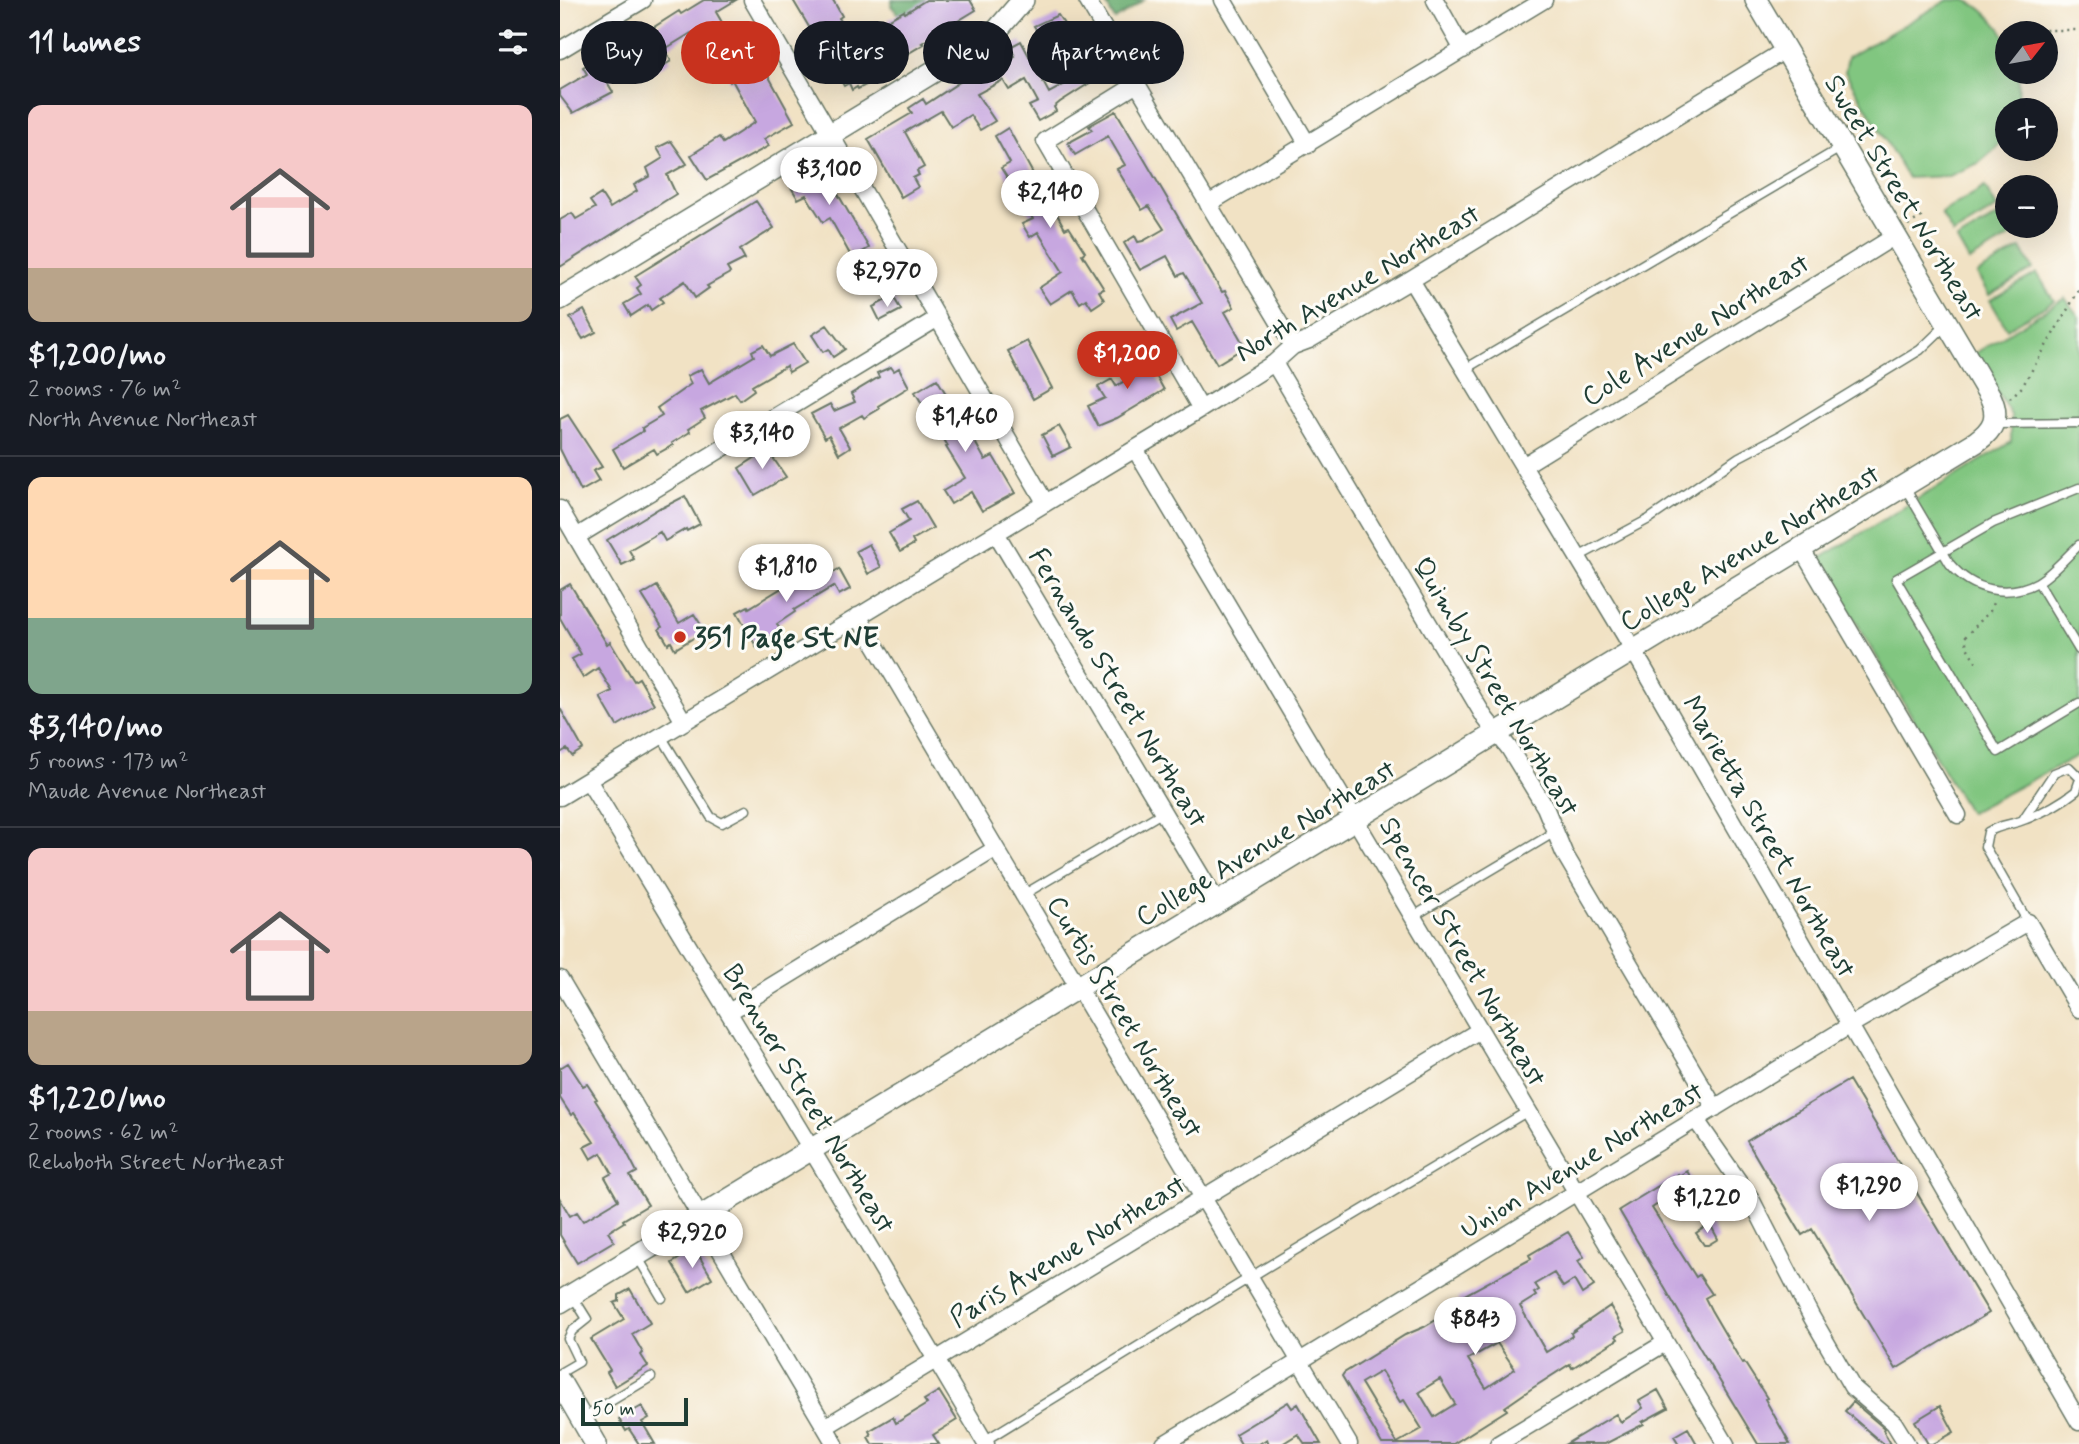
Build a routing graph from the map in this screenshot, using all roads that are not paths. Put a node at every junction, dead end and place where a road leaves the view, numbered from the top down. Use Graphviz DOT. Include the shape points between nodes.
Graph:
graph roads {
  1 [pos="642,0"];
  2 [pos="752,0"];
  3 [pos="1023,0"];
  4 [pos="1087,0"];
  5 [pos="1223,0"];
  6 [pos="1435,0"];
  7 [pos="1544,0"];
  8 [pos="1756,0"];
  9 [pos="1100,21"];
  10 [pos="560,50"];
  11 [pos="1463,50"];
  12 [pos="1785,50"];
  13 [pos="1137,84"];
  14 [pos="829,134"];
  15 [pos="1308,145"];
  16 [pos="1842,147"];
  17 [pos="1208,204"];
  18 [pos="1900,231"];
  19 [pos="1411,280"];
  20 [pos="560,299"];
  21 [pos="937,318"];
  22 [pos="1947,324"];
  23 [pos="1293,346"];
  24 [pos="1274,363"];
  25 [pos="1465,369"];
  26 [pos="1201,409"];
  27 [pos="2079,422"];
  28 [pos="1994,424"];
  29 [pos="1135,449"];
  30 [pos="1523,466"];
  31 [pos="1904,486"];
  32 [pos="2079,488"];
  33 [pos="1045,502"];
  34 [pos="560,509"];
  35 [pos="996,533"];
  36 [pos="576,537"];
  37 [pos="2079,545"];
  38 [pos="1801,548"];
  39 [pos="1942,552"];
  40 [pos="1577,557"];
  41 [pos="2038,582"];
  42 [pos="858,616"];
  43 [pos="1633,650"];
  44 [pos="2079,650"];
  45 [pos="2079,703"];
  46 [pos="684,722"];
  47 [pos="1497,733"];
  48 [pos="661,736"];
  49 [pos="2079,777"];
  50 [pos="588,780"];
  51 [pos="2079,782"];
  52 [pos="560,797"];
  53 [pos="746,810"];
  54 [pos="1163,812"];
  55 [pos="1958,815"];
  56 [pos="1356,819"];
  57 [pos="2023,821"];
  58 [pos="1555,832"];
  59 [pos="995,849"];
  60 [pos="1023,895"];
  61 [pos="1218,904"];
  62 [pos="1414,916"];
  63 [pos="2028,922"];
  64 [pos="560,979"];
  65 [pos="1080,988"];
  66 [pos="2079,1009"];
  67 [pos="729,1012"];
  68 [pos="1849,1026"];
  69 [pos="1480,1030"];
  70 [pos="1715,1108"];
  71 [pos="1528,1111"];
  72 [pos="1696,1120"];
  73 [pos="812,1150"];
  74 [pos="1576,1192"];
  75 [pos="1204,1198"];
  76 [pos="702,1217"];
  77 [pos="637,1256"];
  78 [pos="1251,1277"];
  79 [pos="662,1298"];
  80 [pos="566,1299"];
  81 [pos="1665,1343"];
  82 [pos="936,1361"];
  83 [pos="1300,1361"];
  84 [pos="560,1373"];
  85 [pos="650,1377"];
  86 [pos="560,1382"];
  87 [pos="582,1419"];
  88 [pos="2079,1422"];
  89 [pos="825,1427"];
  90 [pos="985,1442"];
  91 [pos="596,1444"];
  92 [pos="835,1444"];
  93 [pos="1164,1444"];
  94 [pos="1349,1444"];
  95 [pos="1498,1444"];
  96 [pos="1726,1444"];
  97 [pos="1907,1444"];
  1 -- 10 [label="street"];
  2 -- 14 [label="street"];
  3 -- 14 [label="street" via="992,36"];
  4 -- 9 [label="street"];
  5 -- 15 [label="street"];
  6 -- 11 [label="street"];
  7 -- 11 [label="street"];
  8 -- 12 [label="street, Sweet Street Northeast"];
  11 -- 15 [label="street"];
  12 -- 16 [label="street, Sweet Street Northeast"];
  12 -- 19 [label="street, North Avenue Northeast"];
  13 -- 17 [label="street"];
  13 -- 26 [label="street" via="1045,141"];
  14 -- 20 [label="street"];
  14 -- 21 [label="street"];
  15 -- 17 [label="street"];
  16 -- 18 [label="street, Sweet Street Northeast"];
  16 -- 25 [label="lane"];
  17 -- 23 [label="street"];
  18 -- 22 [label="street, Sweet Street Northeast"];
  18 -- 30 [label="street, Cole Avenue Northeast"];
  19 -- 23 [label="street, North Avenue Northeast"];
  19 -- 25 [label="street, Marietta Street Northeast"];
  21 -- 33 [label="street"];
  21 -- 36 [label="street"];
  22 -- 28 [label="street, Sweet Street Northeast" via="1994,404"];
  22 -- 40 [label="lane" via="1920,350 1740,457 1649,519"];
  23 -- 24 [label="street, North Avenue Northeast"];
  24 -- 26 [label="street, North Avenue Northeast"];
  24 -- 47 [label="street, Quimby Street Northeast"];
  25 -- 30 [label="street, Marietta Street Northeast"];
  26 -- 29 [label="street, North Avenue Northeast"];
  27 -- 28 [label="lane"];
  28 -- 31 [label="street, College Avenue Northeast" via="1976,442"];
  29 -- 33 [label="street, North Avenue Northeast"];
  29 -- 56 [label="street, Spencer Street Northeast"];
  30 -- 40 [label="street, Marietta Street Northeast"];
  31 -- 38 [label="street, College Avenue Northeast"];
  31 -- 39 [label="lane"];
  32 -- 39 [label="lane" via="1993,523"];
  33 -- 35 [label="street, North Avenue Northeast"];
  34 -- 36 [label="street"];
  35 -- 42 [label="street, North Avenue Northeast"];
  35 -- 54 [label="street, Fernando Street Northeast"];
  36 -- 46 [label="street"];
  37 -- 41 [label="lane"];
  38 -- 43 [label="street, College Avenue Northeast"];
  38 -- 55 [label="street"];
  39 -- 41 [label="lane" via="1958,574 1982,588 2012,590"];
  39 -- 45 [label="lane" via="1896,579 1998,752"];
  40 -- 43 [label="street, Marietta Street Northeast"];
  41 -- 44 [label="lane"];
  42 -- 46 [label="street, North Avenue Northeast"];
  42 -- 59 [label="street, Curtis Street Northeast"];
  43 -- 47 [label="street, College Avenue Northeast"];
  43 -- 68 [label="street, Marietta Street Northeast"];
  46 -- 48 [label="street, North Avenue Northeast"];
  47 -- 56 [label="street, College Avenue Northeast"];
  47 -- 58 [label="street, Quimby Street Northeast" via="1545,807"];
  48 -- 50 [label="street, North Avenue Northeast"];
  48 -- 53 [label="lane" via="711,817 722,823"];
  49 -- 57 [label="lane" via="2068,767 2054,773"];
  50 -- 52 [label="street, North Avenue Northeast"];
  50 -- 67 [label="street, Brenner Street Northeast"];
  51 -- 57 [label="lane" via="2077,791 2067,799"];
  54 -- 60 [label="lane"];
  54 -- 61 [label="street, Fernando Street Northeast"];
  56 -- 61 [label="street, College Avenue Northeast"];
  56 -- 62 [label="street, Spencer Street Northeast"];
  57 -- 63 [label="lane" via="1988,832 1985,847"];
  58 -- 62 [label="lane"];
  58 -- 70 [label="street, Quimby Street Northeast"];
  59 -- 60 [label="street, Curtis Street Northeast"];
  59 -- 67 [label="street"];
  60 -- 65 [label="street, Curtis Street Northeast"];
  61 -- 65 [label="street, College Avenue Northeast"];
  62 -- 69 [label="street, Spencer Street Northeast"];
  63 -- 66 [label="street"];
  63 -- 68 [label="street, Union Avenue Northeast"];
  64 -- 76 [label="street"];
  65 -- 73 [label="street, College Avenue Northeast"];
  65 -- 75 [label="street, Curtis Street Northeast"];
  67 -- 73 [label="street, Brenner Street Northeast"];
  68 -- 70 [label="street, Union Avenue Northeast"];
  68 -- 88 [label="street, Marietta Street Northeast"];
  69 -- 71 [label="street, Spencer Street Northeast"];
  69 -- 75 [label="street, Paris Avenue Northeast"];
  70 -- 72 [label="street, Union Avenue Northeast"];
  71 -- 74 [label="street, Spencer Street Northeast"];
  71 -- 78 [label="lane"];
  72 -- 74 [label="street, Union Avenue Northeast"];
  72 -- 97 [label="street" via="1751,1199 1852,1387 1894,1423"];
  73 -- 76 [label="street, College Avenue Northeast"];
  73 -- 82 [label="street, Brenner Street Northeast"];
  74 -- 81 [label="street, Spencer Street Northeast"];
  74 -- 83 [label="street, Union Avenue Northeast"];
  75 -- 78 [label="street, Curtis Street Northeast"];
  75 -- 82 [label="street, Paris Avenue Northeast"];
  76 -- 77 [label="street, College Avenue Northeast"];
  76 -- 89 [label="street"];
  77 -- 79 [label="lane"];
  77 -- 80 [label="street, College Avenue Northeast"];
  78 -- 83 [label="street, Curtis Street Northeast"];
  78 -- 90 [label="lane"];
  80 -- 84 [label="lane" via="587,1319 568,1339 579,1362"];
  81 -- 95 [label="street"];
  81 -- 96 [label="street, Spencer Street Northeast"];
  82 -- 89 [label="street, Paris Avenue Northeast"];
  82 -- 90 [label="street, Brenner Street Northeast"];
  83 -- 93 [label="street, Union Avenue Northeast"];
  83 -- 94 [label="street, Curtis Street Northeast"];
  85 -- 87 [label="lane"];
  86 -- 87 [label="street"];
  87 -- 91 [label="street"];
  89 -- 92 [label="street"];
}
